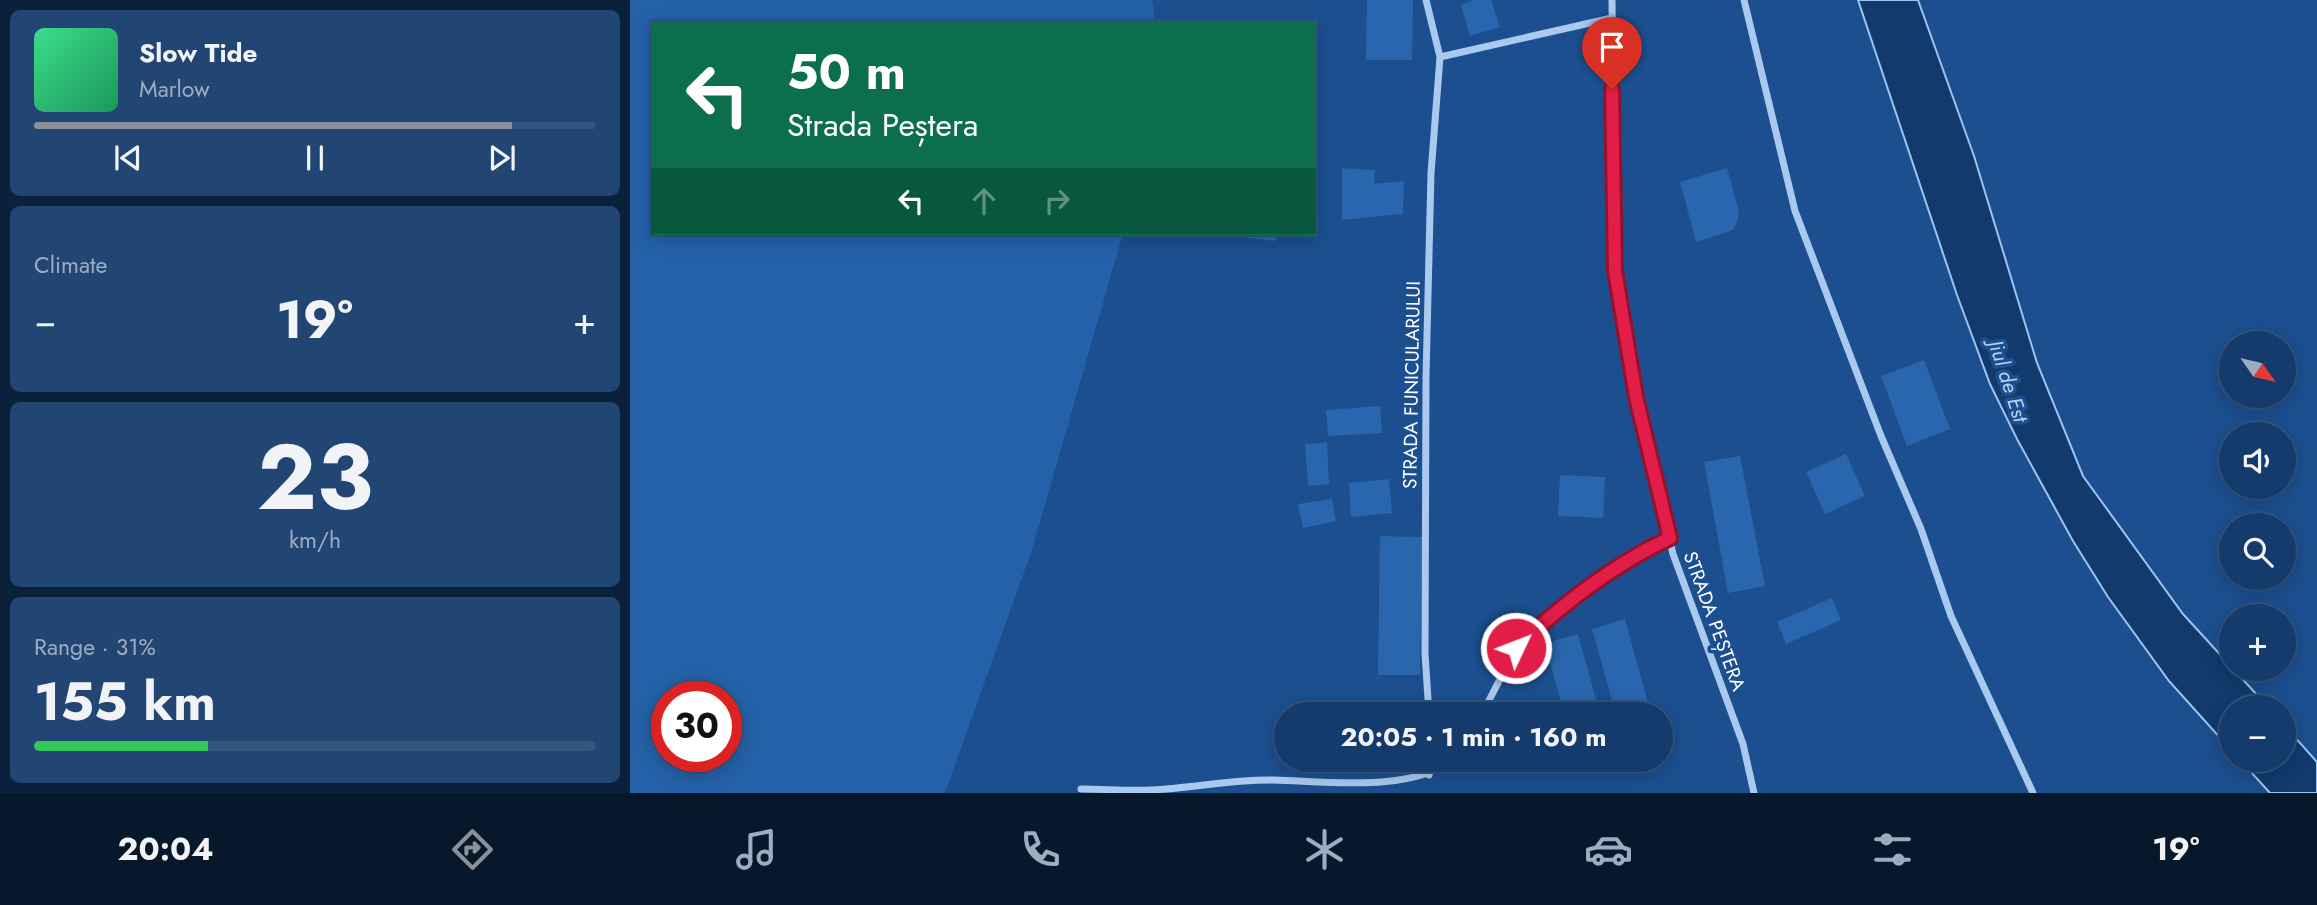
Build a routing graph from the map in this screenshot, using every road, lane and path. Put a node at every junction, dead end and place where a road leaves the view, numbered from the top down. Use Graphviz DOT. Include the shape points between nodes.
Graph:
graph roads {
  1 [pos="1426,0"];
  2 [pos="1612,0"];
  3 [pos="1744,0"];
  4 [pos="1612,18"];
  5 [pos="1440,57"];
  6 [pos="1670,538"];
  7 [pos="1428,702"];
  8 [pos="1488,702"];
  9 [pos="1429,772"];
  10 [pos="1433,772"];
  11 [pos="1429,775"];
  12 [pos="1081,789"];
  13 [pos="1754,793"];
  14 [pos="2033,793"];
  1 -- 5 [label="street, STRADA FUNICULARULUI"];
  2 -- 4 [label="street, STRADA PEȘTERA"];
  3 -- 14 [label="street" via="1795,211 1951,616"];
  4 -- 5 [label="street"];
  4 -- 6 [label="street, STRADA PEȘTERA" via="1615,271 1634,390"];
  5 -- 7 [label="street, STRADA FUNICULARULUI" via="1431,173 1426,377 1424,654"];
  6 -- 8 [label="street" via="1614,569 1523,641"];
  6 -- 13 [label="street, STRADA PEȘTERA" via="1743,744"];
  9 -- 11 [label="street"];
  10 -- 11 [label="street"];
  11 -- 12 [label="street" via="1370,784 1273,780 1150,790"];
}
